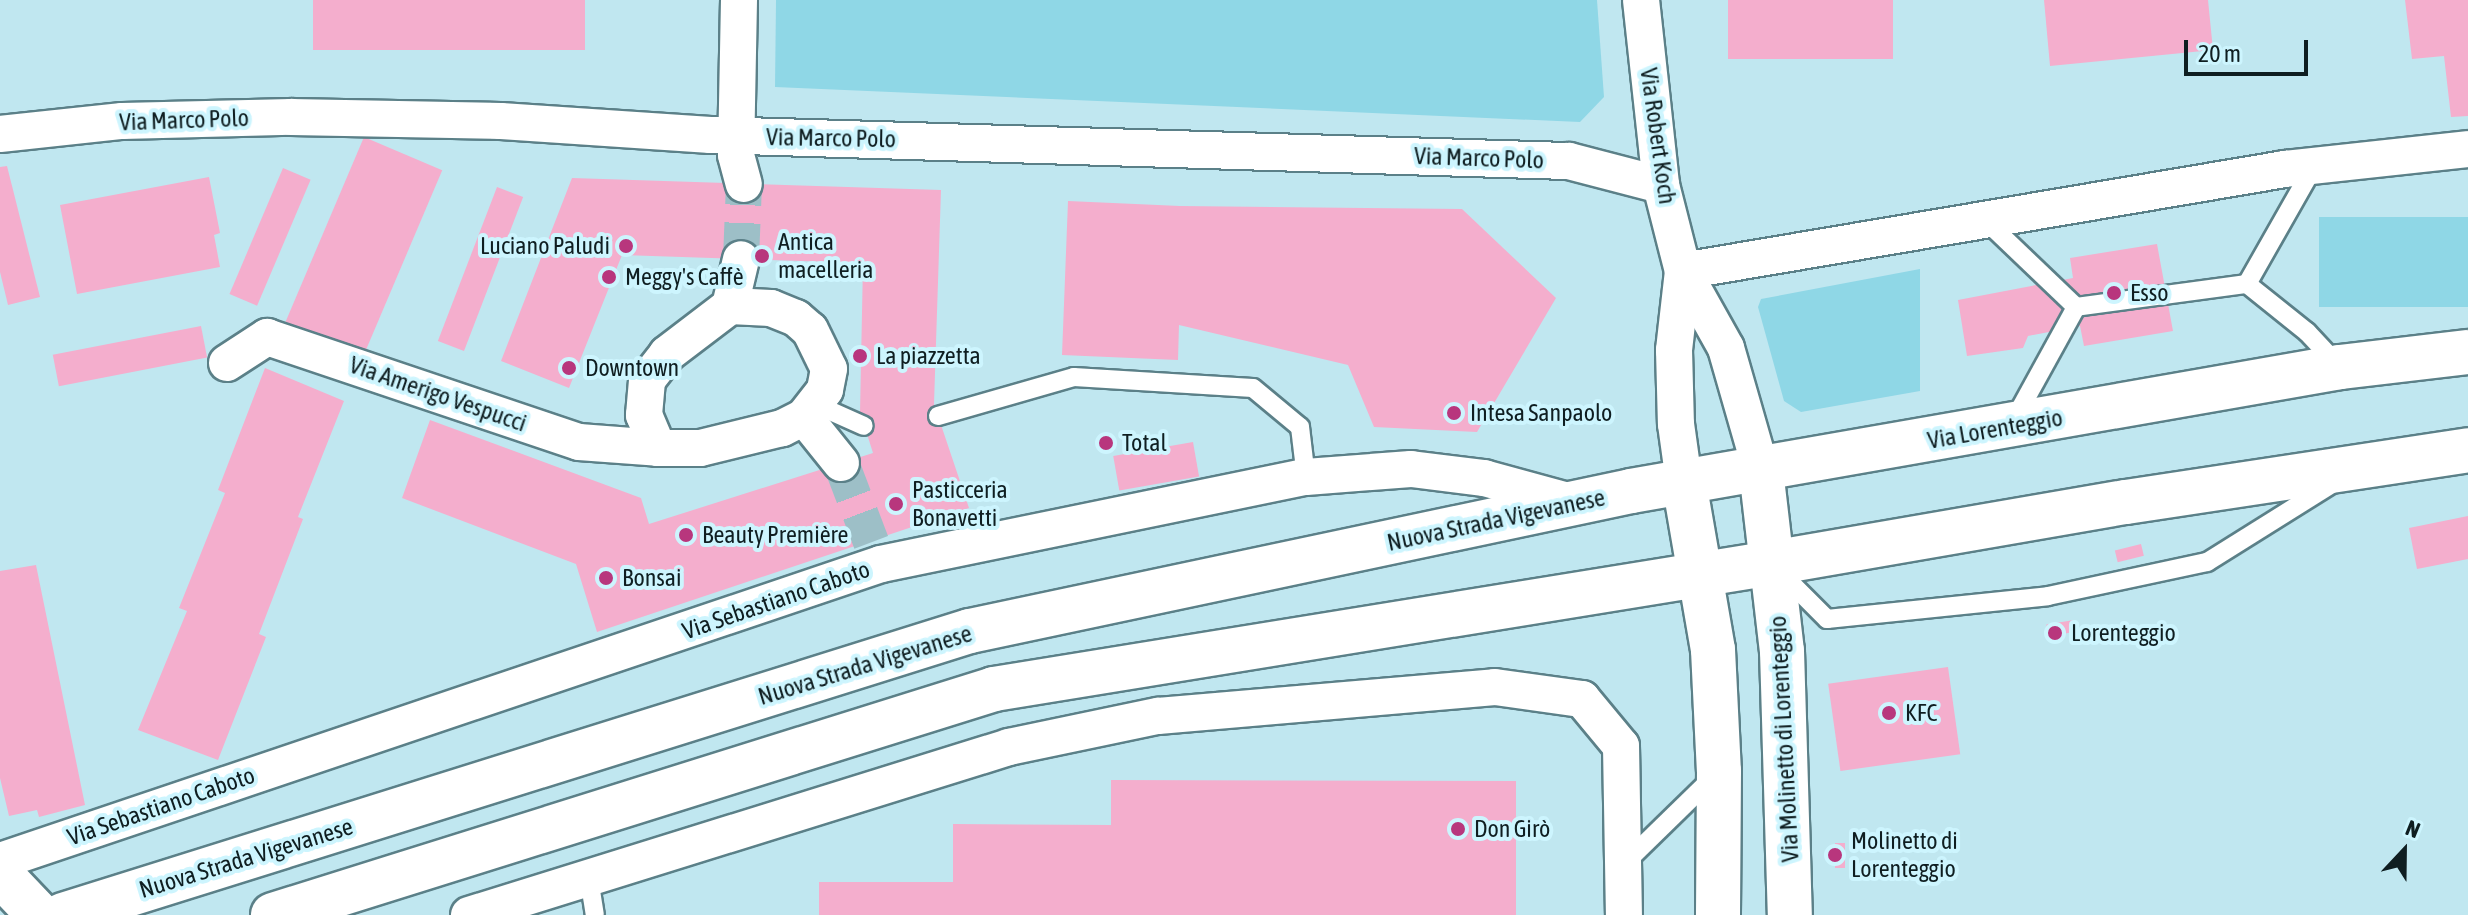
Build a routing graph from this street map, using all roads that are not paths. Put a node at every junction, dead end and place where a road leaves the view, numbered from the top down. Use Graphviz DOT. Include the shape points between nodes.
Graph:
graph roads {
  1 [pos="739,0"];
  2 [pos="1641,0"];
  3 [pos="0,134"];
  4 [pos="737,136"];
  5 [pos="2468,149"];
  6 [pos="2314,166"];
  7 [pos="744,184"];
  8 [pos="1661,185"];
  9 [pos="1985,220"];
  10 [pos="741,259"];
  11 [pos="1683,271"];
  12 [pos="2247,284"];
  13 [pos="730,306"];
  14 [pos="2076,307"];
  15 [pos="2468,352"];
  16 [pos="227,363"];
  17 [pos="2340,367"];
  18 [pos="811,411"];
  19 [pos="938,416"];
  20 [pos="2011,425"];
  21 [pos="864,426"];
  22 [pos="658,448"];
  23 [pos="2468,450"];
  24 [pos="841,463"];
  25 [pos="2356,468"];
  26 [pos="1761,470"];
  27 [pos="1306,477"];
  28 [pos="1684,482"];
  29 [pos="1575,503"];
  30 [pos="1772,563"];
  31 [pos="1702,574"];
  32 [pos="1719,771"];
  33 [pos="0,861"];
  34 [pos="1625,863"];
  35 [pos="0,874"];
  36 [pos="589,878"];
  37 [pos="39,915"];
  38 [pos="63,915"];
  39 [pos="273,915"];
  40 [pos="469,915"];
  41 [pos="595,915"];
  42 [pos="1624,915"];
  43 [pos="1718,915"];
  44 [pos="1790,915"];
  1 -- 4 [label="street"];
  2 -- 8 [label="street, Via Robert Koch"];
  3 -- 4 [label="street, Via Marco Polo" via="122,121 291,117 501,121"];
  4 -- 7 [label="street"];
  4 -- 8 [label="street, Via Marco Polo" via="1569,161"];
  5 -- 6 [label="street"];
  6 -- 9 [label="street"];
  6 -- 12 [label="lane"];
  8 -- 11 [label="street, Via Robert Koch"];
  9 -- 11 [label="street"];
  9 -- 14 [label="lane"];
  10 -- 13 [label="street"];
  11 -- 26 [label="street, Via Robert Koch" via="1726,348"];
  11 -- 28 [label="street, Via Robert Koch" via="1674,350"];
  12 -- 14 [label="lane"];
  12 -- 17 [label="lane" via="2307,332"];
  13 -- 18 [label="street" via="771,308 810,330 829,369"];
  13 -- 22 [label="street" via="667,354 647,380 644,415"];
  14 -- 20 [label="lane"];
  15 -- 17 [label="main road, Via Lorenteggio"];
  16 -- 22 [label="street, Via Amerigo Vespucci" via="267,337 579,442"];
  17 -- 20 [label="main road, Via Lorenteggio"];
  18 -- 21 [label="lane"];
  18 -- 22 [label="street" via="771,432 700,448"];
  18 -- 24 [label="street"];
  19 -- 27 [label="lane" via="1074,377 1253,388 1300,427"];
  20 -- 26 [label="main road, Via Lorenteggio"];
  23 -- 25 [label="main road"];
  25 -- 30 [label="main road"];
  25 -- 30 [label="lane" via="2207,562 2048,596 1827,619"];
  26 -- 28 [label="main road, Via Lorenteggio"];
  26 -- 30 [label="main road, Via Molinetto di Lorenteggio"];
  27 -- 29 [label="street, Via Sebastiano Caboto" via="1411,469 1484,478"];
  27 -- 33 [label="street, Via Sebastiano Caboto" via="876,553"];
  28 -- 29 [label="main road, Nuova Strada Vigevanese"];
  28 -- 31 [label="main road"];
  29 -- 38 [label="main road, Nuova Strada Vigevanese" via="970,631"];
  30 -- 31 [label="main road"];
  30 -- 44 [label="main road, Via Molinetto di Lorenteggio" via="1783,666"];
  31 -- 32 [label="main road" via="1713,650"];
  31 -- 39 [label="main road" via="994,689"];
  32 -- 34 [label="lane"];
  32 -- 43 [label="main road"];
  34 -- 36 [label="street" via="1621,746 1582,699 1495,687 1158,716 1009,747"];
  34 -- 42 [label="street"];
  35 -- 37 [label="main road"];
  36 -- 40 [label="street"];
  36 -- 41 [label="lane"];
}
